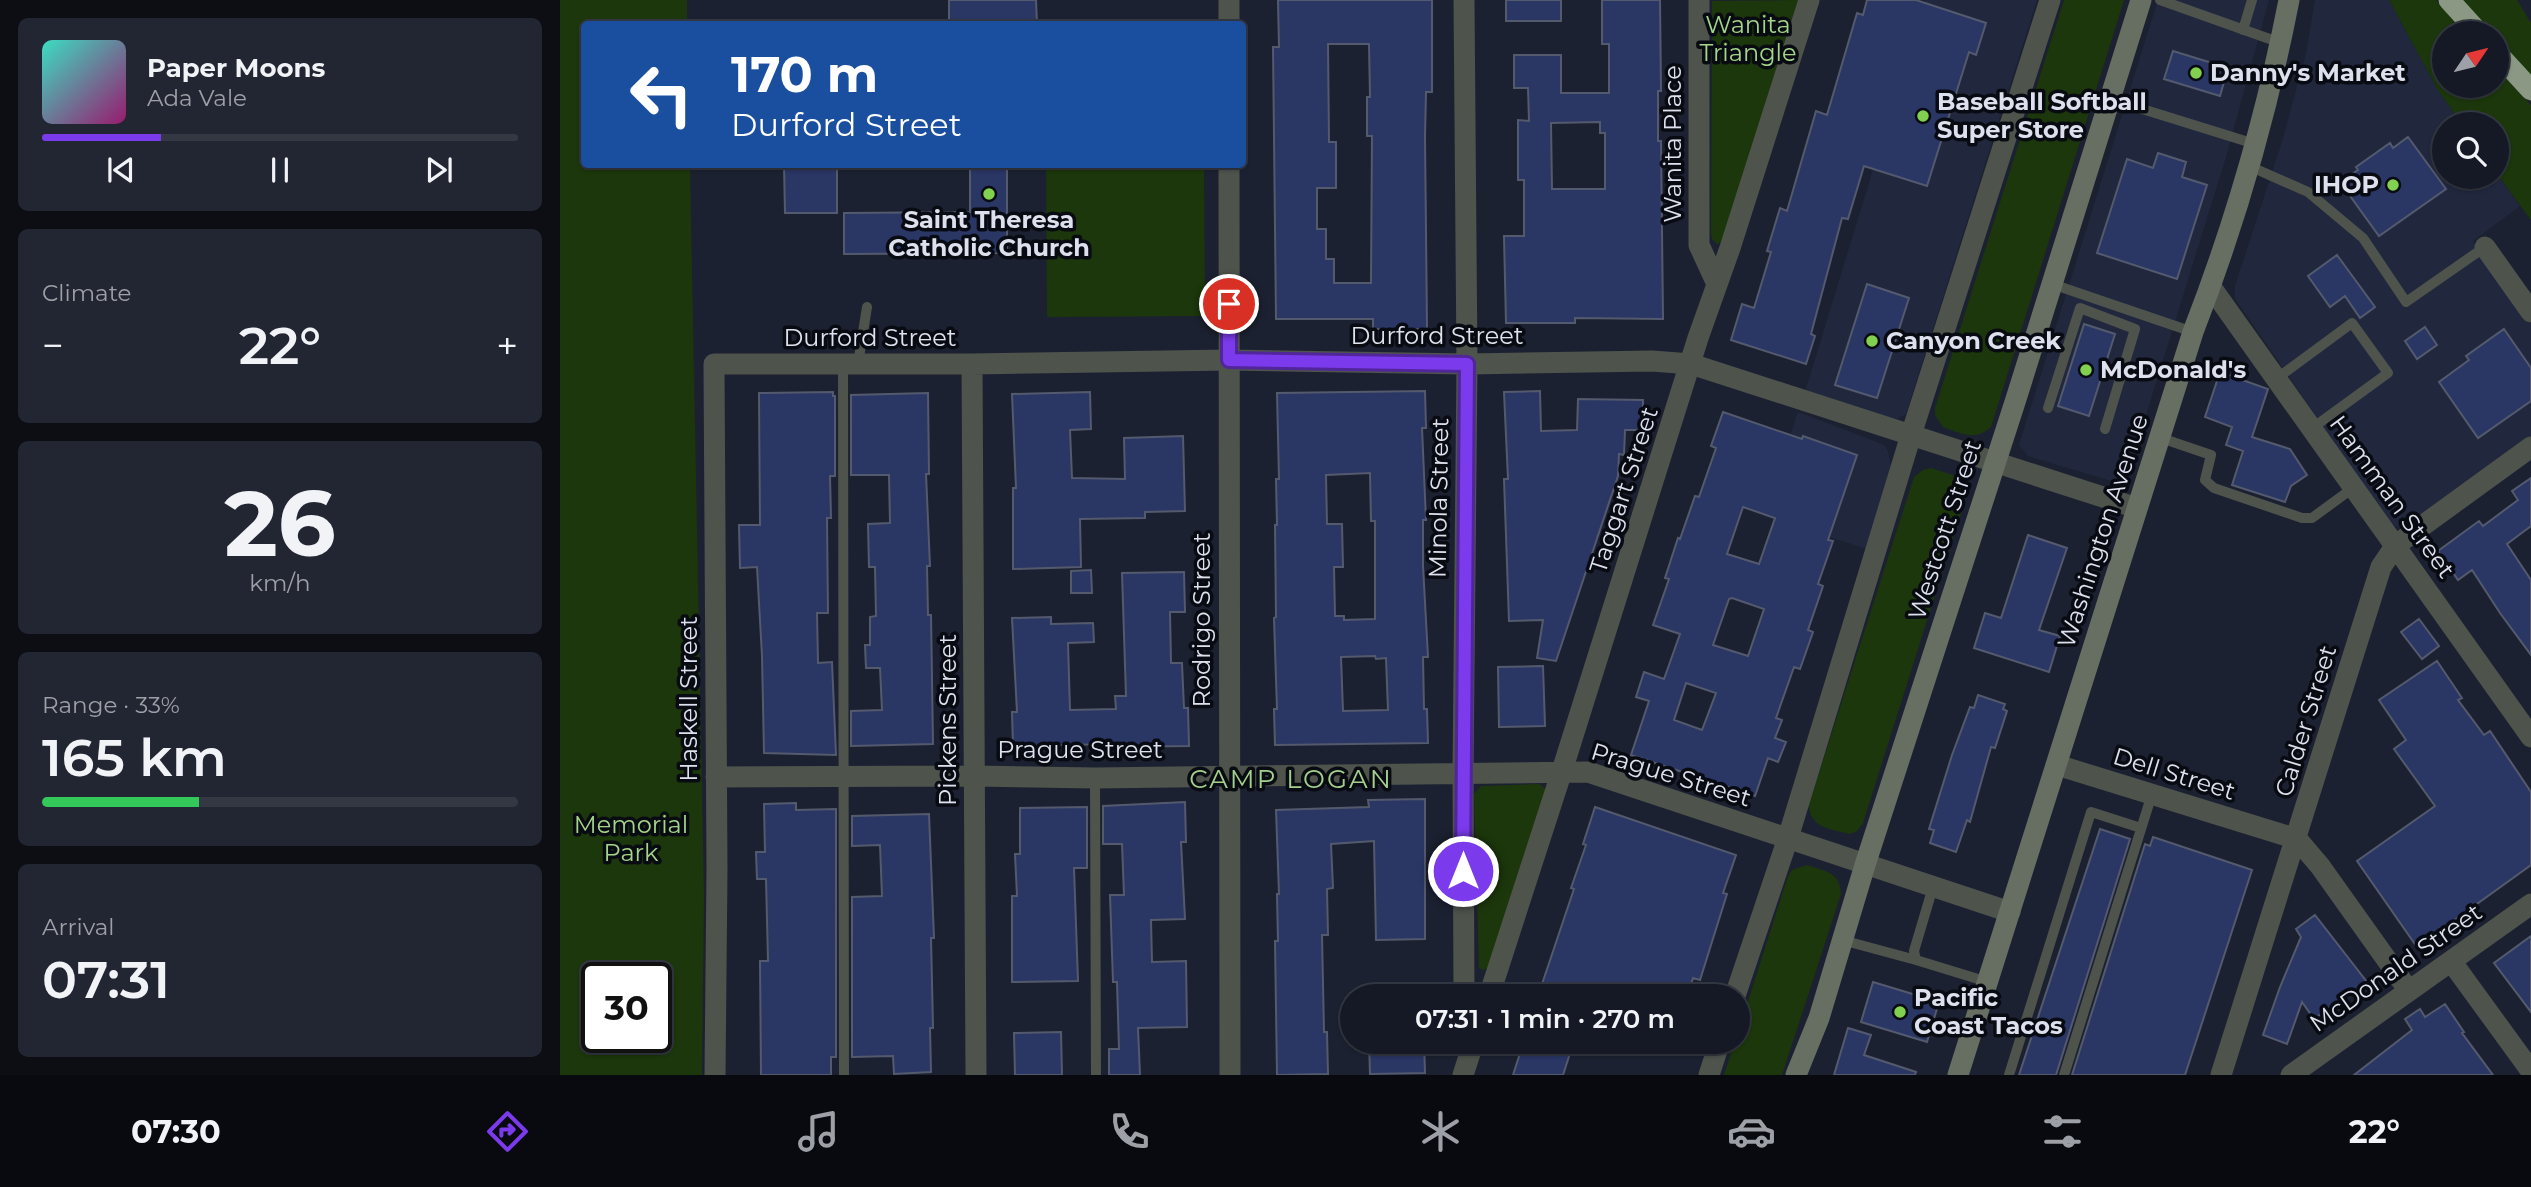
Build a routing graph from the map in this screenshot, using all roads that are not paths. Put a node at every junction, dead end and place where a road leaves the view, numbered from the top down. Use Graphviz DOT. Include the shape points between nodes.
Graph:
graph roads {
  1 [pos="1229,0"];
  2 [pos="1464,0"];
  3 [pos="1699,0"];
  4 [pos="1809,0"];
  5 [pos="2050,0"];
  6 [pos="2141,0"];
  7 [pos="2160,0"];
  8 [pos="2252,0"];
  9 [pos="2289,0"];
  10 [pos="2449,0"];
  11 [pos="2183,4"];
  12 [pos="1229,21"];
  13 [pos="2468,21"];
  14 [pos="2243,30"];
  15 [pos="2281,43"];
  16 [pos="2510,67"];
  17 [pos="2531,90"];
  18 [pos="2110,99"];
  19 [pos="2256,144"];
  20 [pos="2249,166"];
  21 [pos="1229,168"];
  22 [pos="2485,247"];
  23 [pos="1717,284"];
  24 [pos="2052,284"];
  25 [pos="2211,287"];
  26 [pos="867,307"];
  27 [pos="2531,312"];
  28 [pos="2193,332"];
  29 [pos="1229,360"];
  30 [pos="714,364"];
  31 [pos="851,364"];
  32 [pos="972,364"];
  33 [pos="1467,364"];
  34 [pos="1691,364"];
  35 [pos="2276,379"];
  36 [pos="2048,408"];
  37 [pos="2105,429"];
  38 [pos="2311,429"];
  39 [pos="1911,435"];
  40 [pos="2161,438"];
  41 [pos="2531,447"];
  42 [pos="1995,461"];
  43 [pos="2353,488"];
  44 [pos="2137,509"];
  45 [pos="2396,545"];
  46 [pos="2531,737"];
  47 [pos="2057,765"];
  48 [pos="1463,773"];
  49 [pos="1562,774"];
  50 [pos="1228,775"];
  51 [pos="975,776"];
  52 [pos="716,777"];
  53 [pos="844,778"];
  54 [pos="1095,778"];
  55 [pos="2152,794"];
  56 [pos="2141,828"];
  57 [pos="1788,838"];
  58 [pos="2297,839"];
  59 [pos="1865,865"];
  60 [pos="1933,887"];
  61 [pos="2531,904"];
  62 [pos="2010,912"];
  63 [pos="1842,940"];
  64 [pos="1916,960"];
  65 [pos="2451,961"];
  66 [pos="1988,982"];
  67 [pos="1464,984"];
  68 [pos="1493,984"];
  69 [pos="1739,984"];
  70 [pos="2409,991"];
  71 [pos="1464,1054"];
  72 [pos="1470,1054"];
  73 [pos="1716,1054"];
  74 [pos="2531,1071"];
  75 [pos="1464,1074"];
  76 [pos="715,1075"];
  77 [pos="844,1075"];
  78 [pos="976,1075"];
  79 [pos="1096,1075"];
  80 [pos="1230,1075"];
  81 [pos="1709,1075"];
  82 [pos="1796,1075"];
  83 [pos="1958,1075"];
  84 [pos="2009,1075"];
  85 [pos="2064,1075"];
  86 [pos="2221,1075"];
  87 [pos="2291,1075"];
  1 -- 12 [label="street"];
  2 -- 33 [label="street, Minola Street"];
  3 -- 23 [label="street, Wanita Place" via="1699,244"];
  4 -- 23 [label="street, Taggart Street"];
  5 -- 39 [label="street"];
  6 -- 18 [label="main road, Westcott Street"];
  7 -- 11 [label="lane"];
  8 -- 14 [label="lane"];
  9 -- 15 [label="main road, Washington Avenue"];
  10 -- 13 [label="highway"];
  11 -- 14 [label="lane"];
  14 -- 15 [label="lane"];
  15 -- 19 [label="main road, Washington Avenue"];
  16 -- 17 [label="highway"];
  18 -- 19 [label="lane"];
  18 -- 24 [label="main road, Westcott Street"];
  19 -- 20 [label="main road, Washington Avenue"];
  20 -- 22 [label="lane" via="2308,192 2363,238 2406,302"];
  20 -- 25 [label="main road, Washington Avenue"];
  21 -- 29 [label="street, Rodrigo Street"];
  22 -- 27 [label="street"];
  23 -- 34 [label="street, Taggart Street"];
  24 -- 28 [label="lane"];
  24 -- 42 [label="main road, Westcott Street"];
  25 -- 28 [label="main road, Washington Avenue"];
  25 -- 35 [label="street, Hamman Street"];
  26 -- 31 [label="lane"];
  28 -- 40 [label="main road, Washington Avenue"];
  29 -- 32 [label="street, Durford Street"];
  29 -- 33 [label="street, Durford Street"];
  29 -- 50 [label="street, Rodrigo Street"];
  30 -- 31 [label="street, Durford Street"];
  30 -- 52 [label="street, Haskell Street"];
  31 -- 32 [label="street, Durford Street"];
  31 -- 53 [label="lane"];
  32 -- 51 [label="street, Pickens Street"];
  33 -- 34 [label="street, Durford Street"];
  33 -- 48 [label="street, Minola Street"];
  34 -- 39 [label="street, Durford Street"];
  34 -- 49 [label="street, Taggart Street"];
  35 -- 38 [label="street, Hamman Street"];
  35 -- 38 [label="lane" via="2353,323 2388,373"];
  36 -- 37 [label="lane" via="2080,308 2135,329"];
  38 -- 43 [label="street, Hamman Street"];
  39 -- 42 [label="street, Durford Street"];
  39 -- 57 [label="street"];
  40 -- 43 [label="lane" via="2211,456 2205,480 2214,488 2302,518 2312,518"];
  40 -- 44 [label="main road, Washington Avenue"];
  41 -- 45 [label="street, Calder Street"];
  42 -- 44 [label="street, Durford Street"];
  42 -- 59 [label="main road, Westcott Street"];
  43 -- 45 [label="street, Hamman Street"];
  44 -- 47 [label="main road, Washington Avenue"];
  45 -- 46 [label="street, Hamman Street"];
  45 -- 58 [label="street, Calder Street" via="2381,567"];
  47 -- 55 [label="street, Dell Street"];
  47 -- 62 [label="main road, Washington Avenue"];
  48 -- 49 [label="street, Prague Street"];
  48 -- 50 [label="street, Prague Street"];
  48 -- 67 [label="street, Minola Street"];
  49 -- 57 [label="street, Prague Street" via="1588,772"];
  49 -- 68 [label="street, Taggart Street"];
  50 -- 54 [label="street, Prague Street"];
  50 -- 80 [label="street, Rodrigo Street"];
  51 -- 53 [label="street, Prague Street"];
  51 -- 54 [label="street, Prague Street"];
  51 -- 78 [label="street, Pickens Street"];
  52 -- 53 [label="street, Prague Street"];
  52 -- 76 [label="street, Haskell Street"];
  53 -- 77 [label="lane"];
  54 -- 79 [label="lane"];
  55 -- 56 [label="lane"];
  55 -- 58 [label="street, Dell Street"];
  56 -- 84 [label="lane" via="2091,813"];
  56 -- 85 [label="lane"];
  57 -- 59 [label="street, Prague Street"];
  57 -- 69 [label="street"];
  58 -- 70 [label="street"];
  58 -- 86 [label="street, Calder Street"];
  59 -- 60 [label="street, Prague Street"];
  59 -- 63 [label="main road, Westcott Street"];
  60 -- 62 [label="street, Prague Street"];
  60 -- 64 [label="lane" via="1913,951"];
  61 -- 65 [label="street, McDonald Street"];
  62 -- 66 [label="main road, Washington Avenue"];
  63 -- 64 [label="lane"];
  63 -- 82 [label="main road, Westcott Street"];
  64 -- 66 [label="lane"];
  65 -- 70 [label="street, McDonald Street"];
  65 -- 74 [label="street"];
  66 -- 83 [label="main road, Washington Avenue"];
  70 -- 87 [label="street, McDonald Street"];
  71 -- 75 [label="street"];
  72 -- 75 [label="street"];
  73 -- 81 [label="street"];
}
